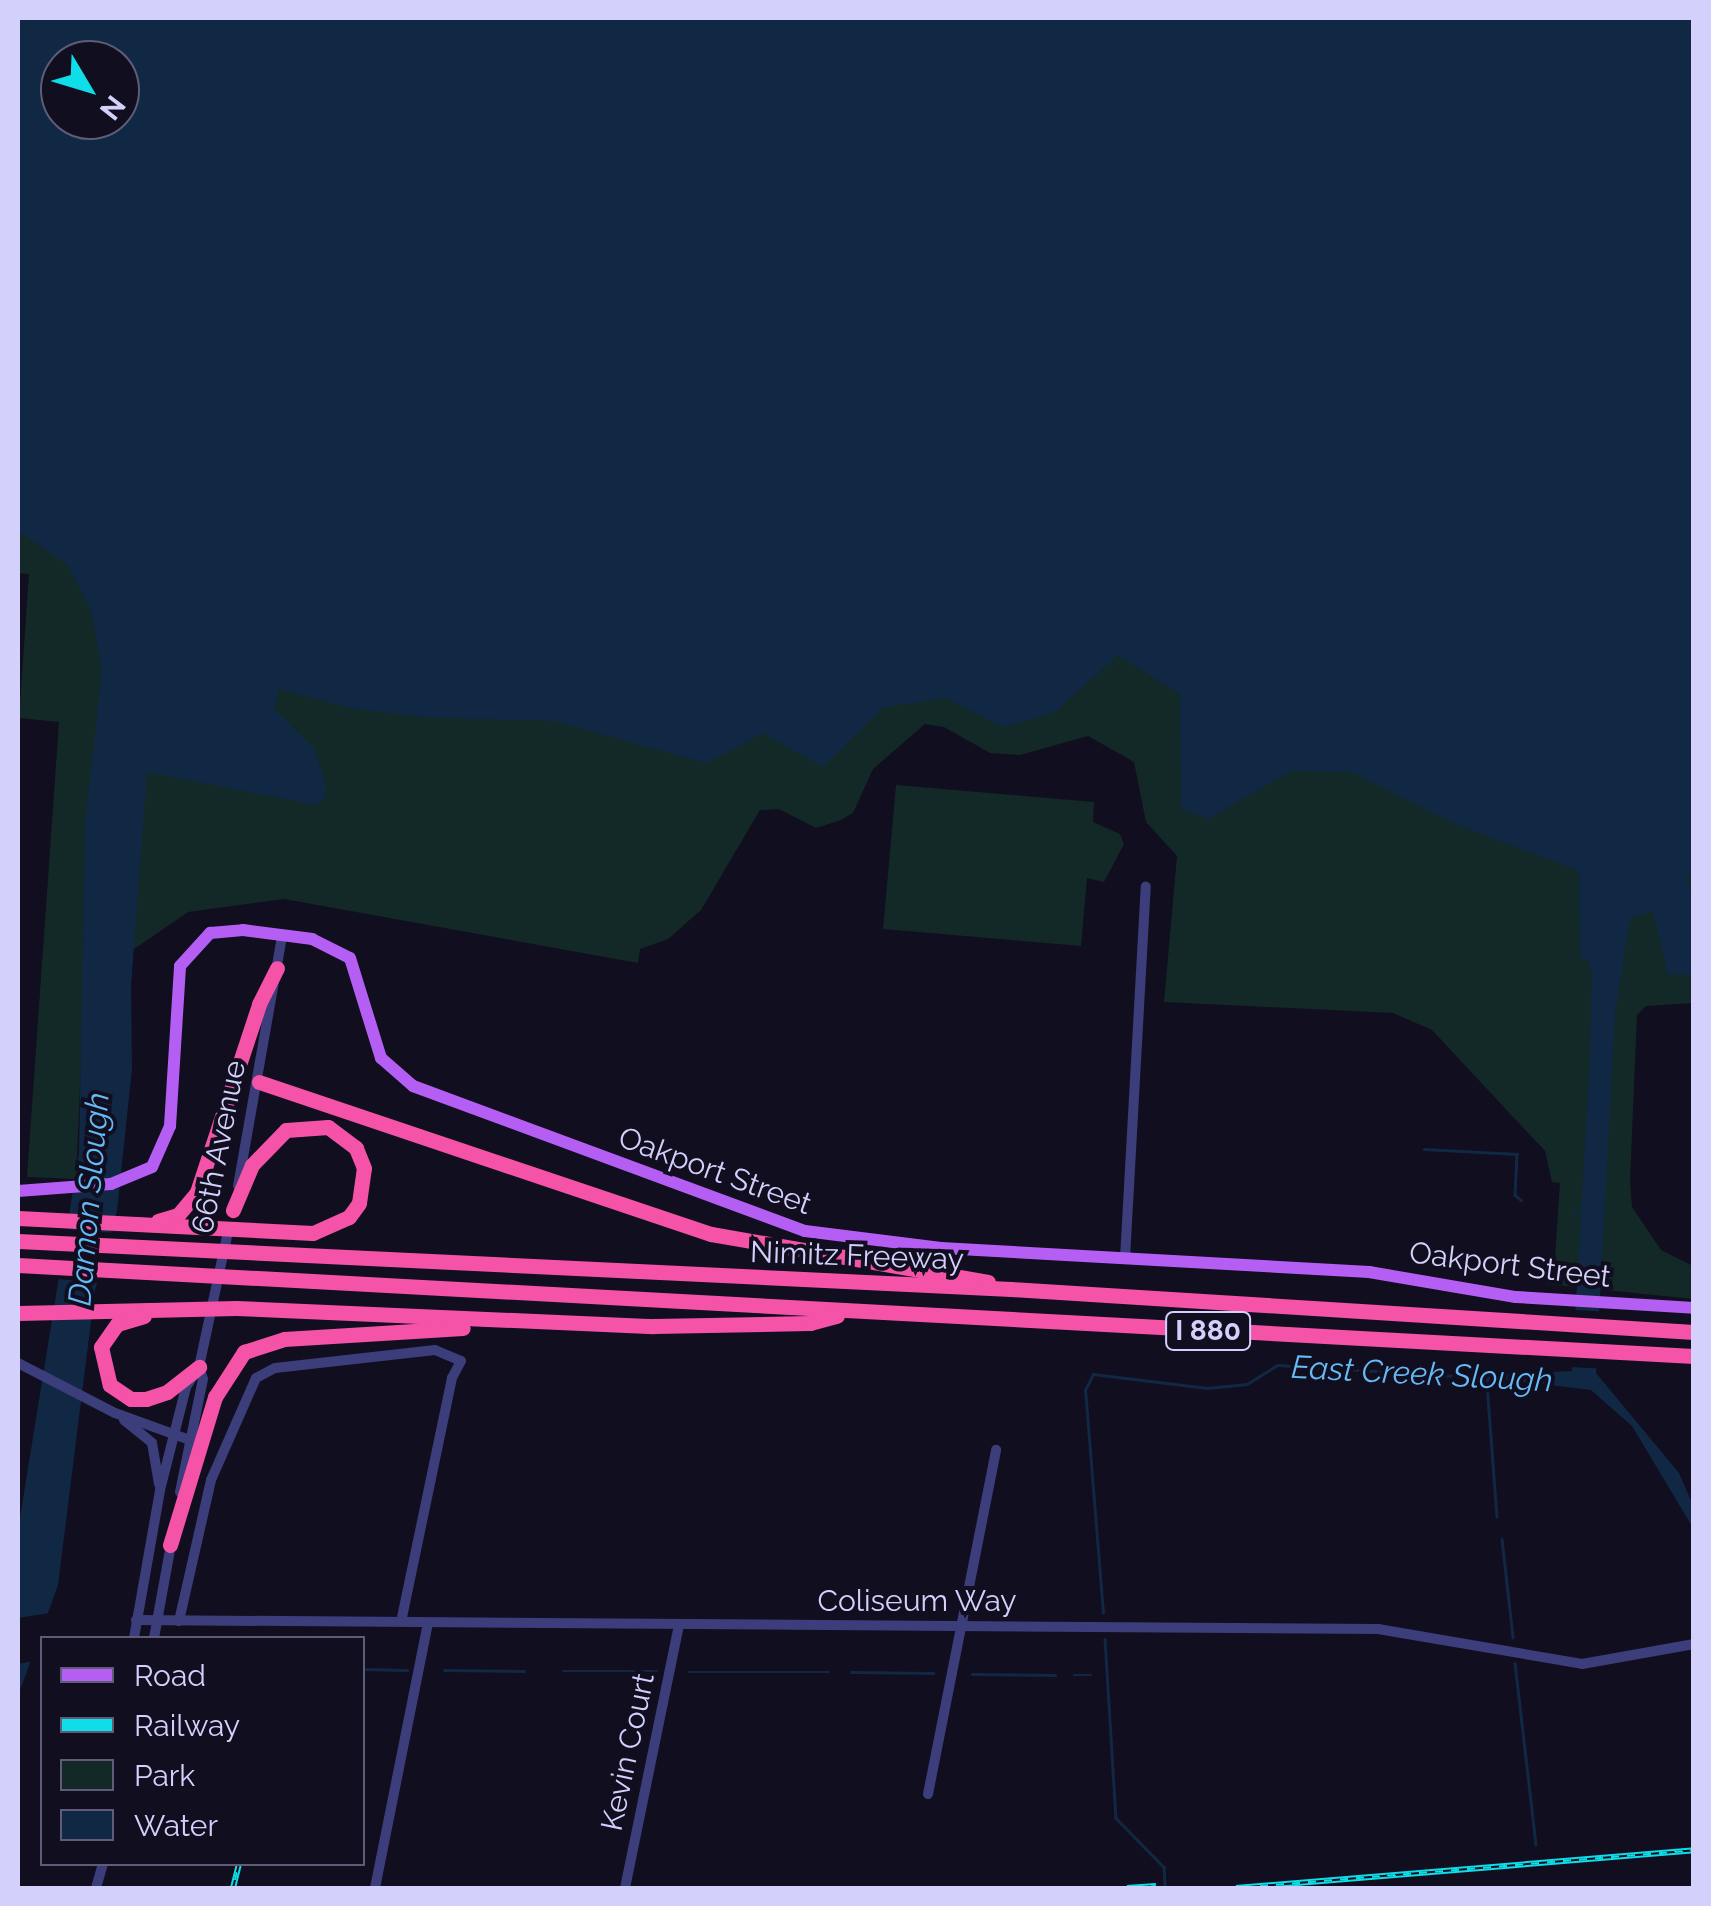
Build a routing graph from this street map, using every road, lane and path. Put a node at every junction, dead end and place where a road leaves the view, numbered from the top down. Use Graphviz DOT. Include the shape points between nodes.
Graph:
graph roads {
  1 [pos="1146,887"];
  2 [pos="282,936"];
  3 [pos="277,968"];
  4 [pos="258,1082"];
  5 [pos="18,1191"];
  6 [pos="233,1210"];
  7 [pos="18,1218"];
  8 [pos="129,1224"];
  9 [pos="18,1241"];
  10 [pos="1125,1258"];
  11 [pos="18,1265"];
  12 [pos="1011,1289"];
  13 [pos="181,1308"];
  14 [pos="1694,1308"];
  15 [pos="18,1313"];
  16 [pos="848,1313"];
  17 [pos="507,1322"];
  18 [pos="1694,1332"];
  19 [pos="1694,1356"];
  20 [pos="18,1364"];
  21 [pos="199,1367"];
  22 [pos="115,1414"];
  23 [pos="173,1437"];
  24 [pos="190,1440"];
  25 [pos="996,1450"];
  26 [pos="160,1490"];
  27 [pos="170,1546"];
  28 [pos="136,1620"];
  29 [pos="179,1621"];
  30 [pos="156,1622"];
  31 [pos="401,1622"];
  32 [pos="428,1623"];
  33 [pos="679,1624"];
  34 [pos="960,1626"];
  35 [pos="134,1636"];
  36 [pos="154,1636"];
  37 [pos="1694,1644"];
  38 [pos="928,1794"];
  39 [pos="375,1888"];
  40 [pos="625,1888"];
  1 -- 10 [label="street"];
  2 -- 3 [label="street, 66th Avenue"];
  2 -- 5 [label="main road, Oakport Street" via="226,930 186,952 177,984 167,1143 152,1167 129,1180"];
  2 -- 10 [label="main road, Oakport Street" via="328,944 350,958 380,1058 413,1086 805,1231 904,1246"];
  3 -- 4 [label="street, 66th Avenue"];
  3 -- 8 [label="highway" via="197,1192 178,1215"];
  4 -- 6 [label="street, 66th Avenue"];
  4 -- 12 [label="highway" via="711,1234 965,1275"];
  6 -- 8 [label="highway" via="252,1165 286,1130 328,1126 356,1148 364,1168 359,1203 331,1228"];
  6 -- 21 [label="street, 66th Avenue"];
  7 -- 8 [label="highway"];
  9 -- 12 [label="highway, Nimitz Freeway / I 880"];
  10 -- 14 [label="main road, Oakport Street" via="1369,1272 1570,1302"];
  11 -- 16 [label="highway, Nimitz Freeway / I 880"];
  12 -- 18 [label="highway, Nimitz Freeway / I 880"];
  13 -- 15 [label="highway"];
  13 -- 17 [label="highway"];
  13 -- 21 [label="highway" via="117,1324 101,1347 103,1373 120,1394 146,1399"];
  16 -- 17 [label="highway" via="810,1323"];
  16 -- 19 [label="highway, Nimitz Freeway / I 880"];
  17 -- 27 [label="highway" via="284,1339 244,1352 215,1397"];
  20 -- 22 [label="street"];
  21 -- 23 [label="street, 66th Avenue"];
  21 -- 24 [label="street, 66th Avenue" via="204,1379"];
  22 -- 23 [label="street"];
  22 -- 26 [label="street" via="152,1443"];
  23 -- 24 [label="street"];
  23 -- 26 [label="street, 66th Avenue"];
  24 -- 27 [label="street, 66th Avenue"];
  25 -- 34 [label="street"];
  26 -- 28 [label="street, 66th Avenue"];
  27 -- 30 [label="street, 66th Avenue"];
  28 -- 30 [label="street, Coliseum Way"];
  28 -- 35 [label="street, 66th Avenue"];
  29 -- 30 [label="street, Coliseum Way"];
  29 -- 31 [label="street, Coliseum Way"];
  29 -- 31 [label="street" via="211,1480 256,1378 275,1368 435,1350 461,1361"];
  30 -- 36 [label="street, 66th Avenue"];
  31 -- 32 [label="street, Coliseum Way"];
  32 -- 33 [label="street, Coliseum Way"];
  32 -- 39 [label="street"];
  33 -- 34 [label="street, Coliseum Way"];
  33 -- 40 [label="street, Kevin Court"];
  34 -- 37 [label="street, Coliseum Way" via="1378,1629 1582,1664"];
  34 -- 38 [label="street"];
}
